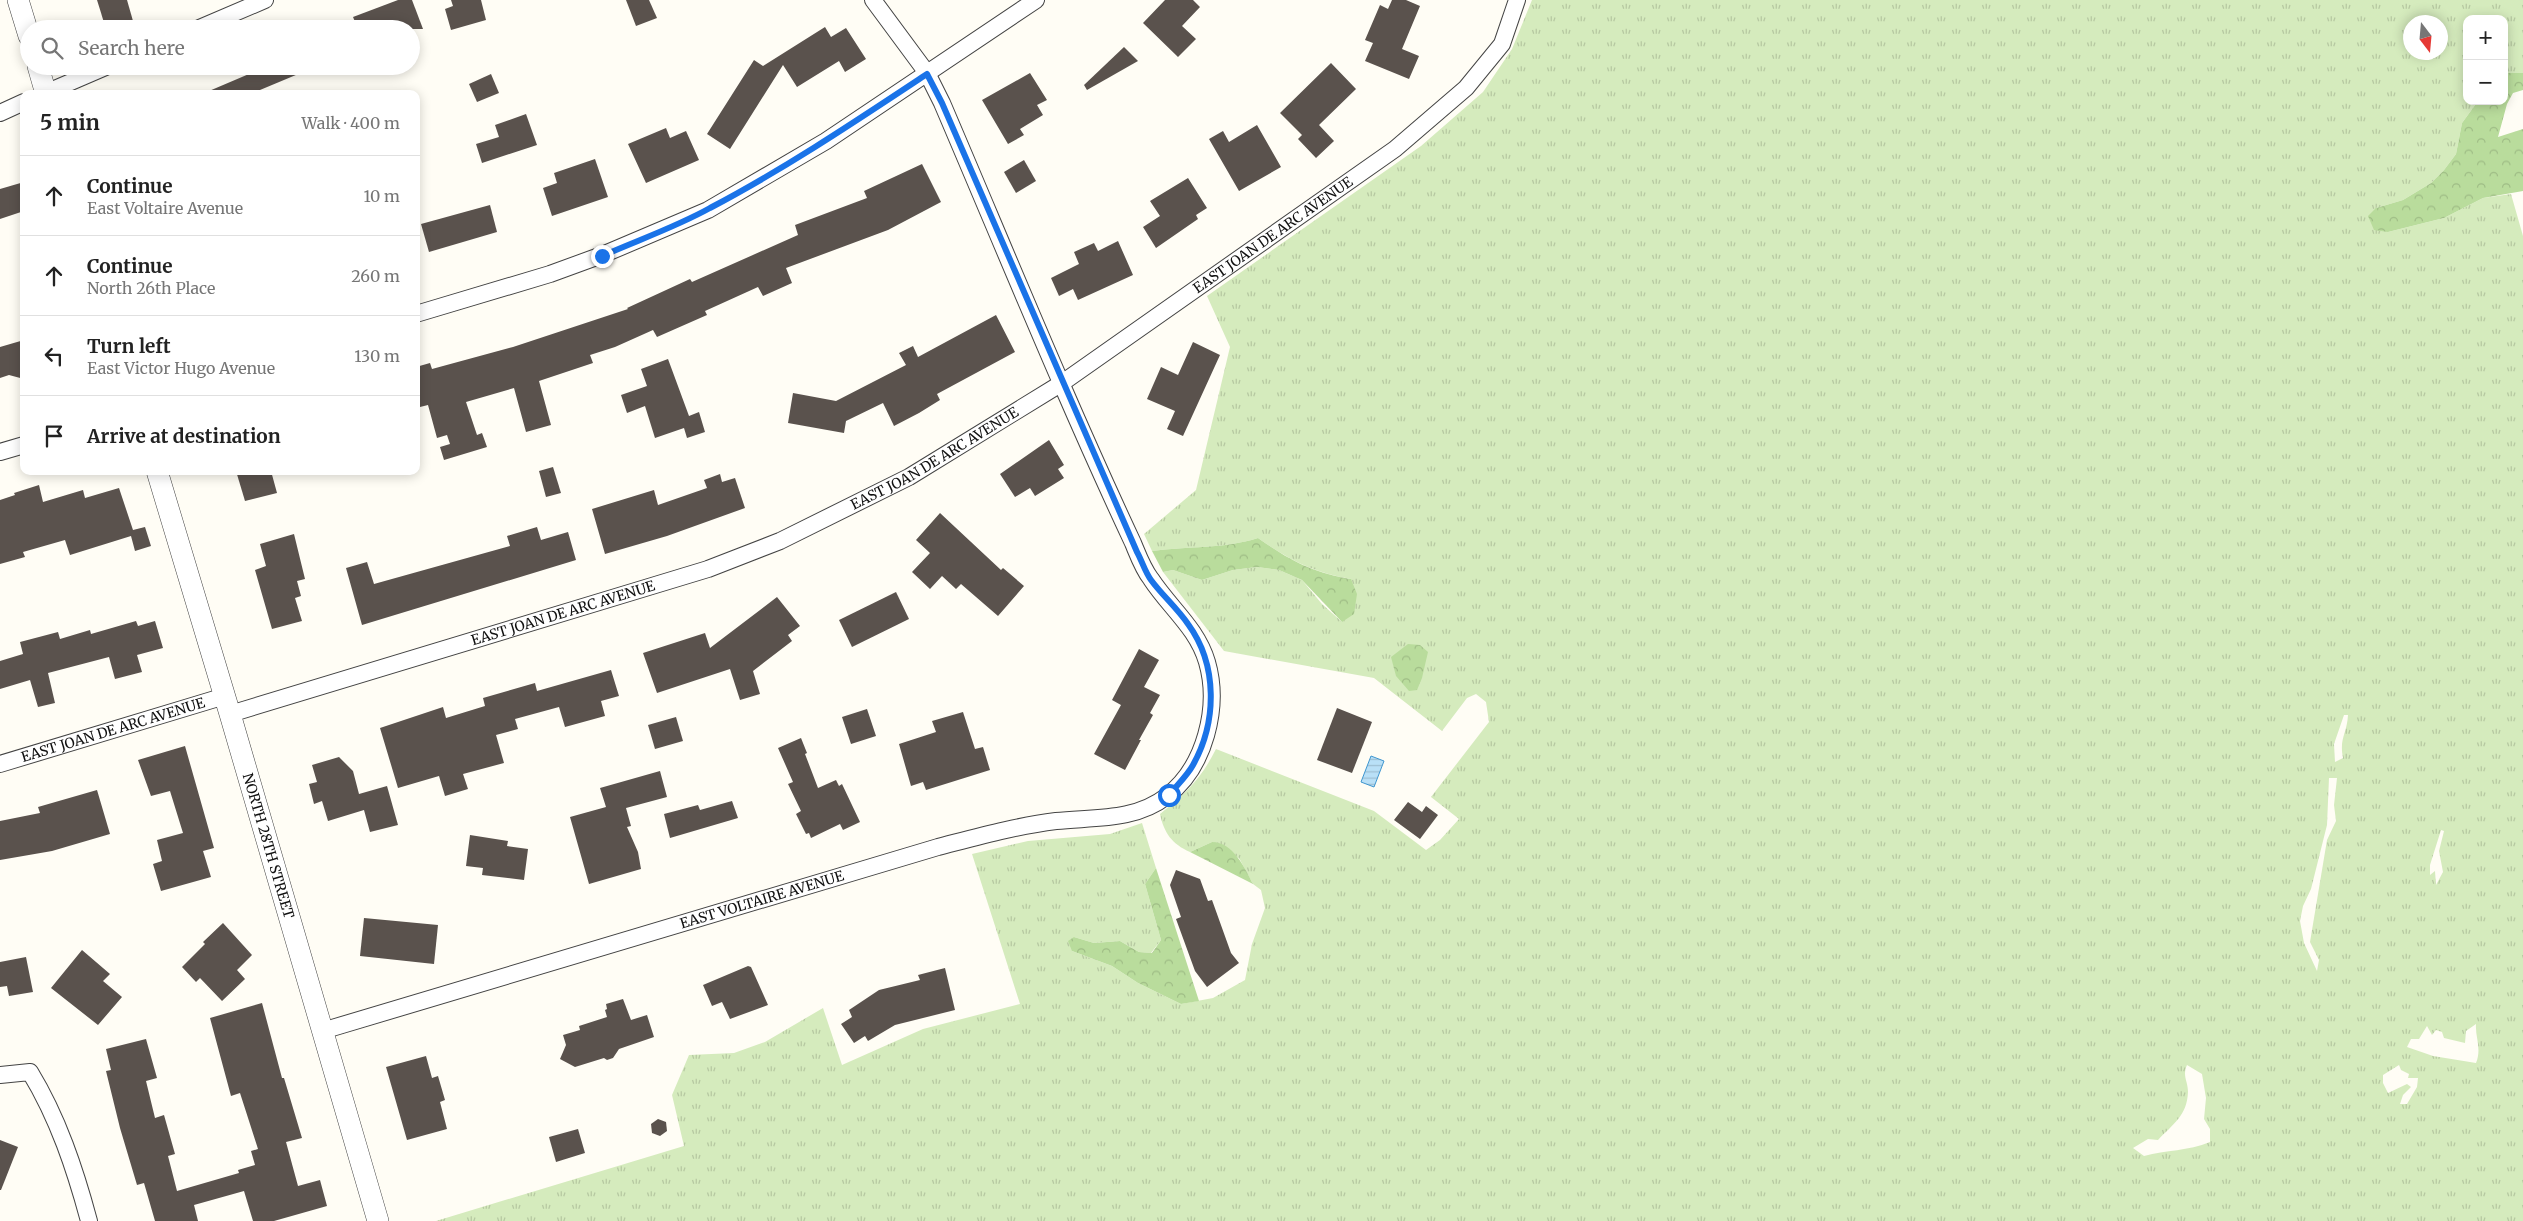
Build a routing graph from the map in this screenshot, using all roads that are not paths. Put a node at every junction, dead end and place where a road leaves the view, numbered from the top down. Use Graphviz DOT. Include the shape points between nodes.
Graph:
graph roads {
  1 [pos="18,0"];
  2 [pos="265,0"];
  3 [pos="873,0"];
  4 [pos="1036,0"];
  5 [pos="1517,0"];
  6 [pos="24,20"];
  7 [pos="218,20"];
  8 [pos="927,74"];
  9 [pos="40,75"];
  10 [pos="87,75"];
  11 [pos="44,90"];
  12 [pos="52,90"];
  13 [pos="20,104"];
  14 [pos="0,114"];
  15 [pos="420,313"];
  16 [pos="1062,383"];
  17 [pos="20,446"];
  18 [pos="0,452"];
  19 [pos="158,475"];
  20 [pos="227,706"];
  21 [pos="0,764"];
  22 [pos="322,1030"];
  23 [pos="0,1075"];
  24 [pos="89,1221"];
  25 [pos="378,1221"];
  1 -- 6 [label="street"];
  2 -- 7 [label="street"];
  3 -- 8 [label="street, EAST VOLTAIRE AVENUE"];
  4 -- 8 [label="street"];
  5 -- 16 [label="street, EAST JOAN DE ARC AVENUE" via="1502,44 1466,88 1402,142"];
  8 -- 15 [label="street" via="826,142 708,210 602,256"];
  8 -- 16 [label="street, EAST VOLTAIRE AVENUE"];
  9 -- 11 [label="street"];
  10 -- 12 [label="street"];
  13 -- 14 [label="street"];
  16 -- 20 [label="street, EAST JOAN DE ARC AVENUE" via="910,477 780,541 708,569 638,592"];
  16 -- 22 [label="street, EAST VOLTAIRE AVENUE" via="1150,579 1188,624 1207,663 1209,728 1192,768 1169,795 1147,808 1121,816 1056,821 938,847"];
  17 -- 18 [label="street"];
  19 -- 20 [label="street, NORTH 28TH STREET"];
  20 -- 21 [label="street, EAST JOAN DE ARC AVENUE"];
  20 -- 22 [label="street, NORTH 28TH STREET"];
  22 -- 25 [label="street, NORTH 28TH STREET"];
  23 -- 24 [label="street" via="30,1072 48,1100 76,1174"];
}
